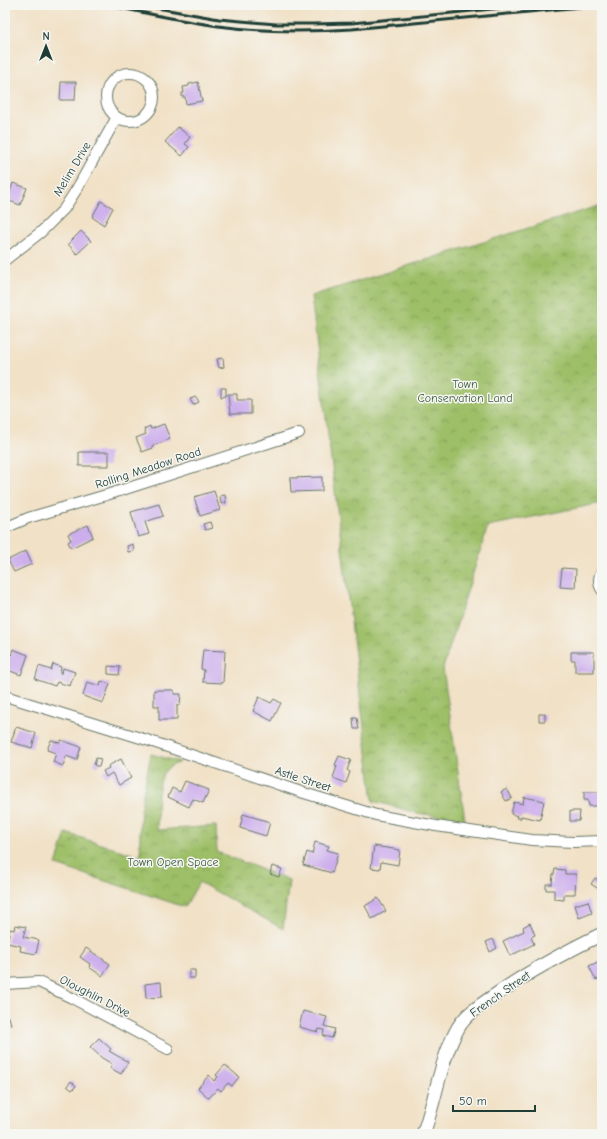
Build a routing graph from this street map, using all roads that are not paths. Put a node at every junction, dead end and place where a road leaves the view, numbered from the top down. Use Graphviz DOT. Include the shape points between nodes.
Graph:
graph roads {
  1 [pos="117,117"];
  2 [pos="5,260"];
  3 [pos="299,433"];
  4 [pos="5,528"];
  5 [pos="602,571"];
  6 [pos="602,590"];
  7 [pos="5,696"];
  8 [pos="602,841"];
  9 [pos="602,934"];
  10 [pos="5,984"];
  11 [pos="168,1049"];
  12 [pos="422,1134"];
  1 -- 1 [label="street" via="107,104 106,93 111,82 119,75 130,73 146,78 154,90 151,109 145,116 136,120"];
  1 -- 2 [label="street, Melim Drive" via="64,209 41,232"];
  3 -- 4 [label="street, Rolling Meadow Road" via="113,494 28,518"];
  5 -- 6 [label="street" via="598,581"];
  7 -- 8 [label="street, Astle Street" via="376,815 532,840"];
  9 -- 12 [label="street, French Street" via="519,979 475,1009 464,1020 447,1052"];
  10 -- 11 [label="street, Oloughlin Drive" via="39,982"];
}
